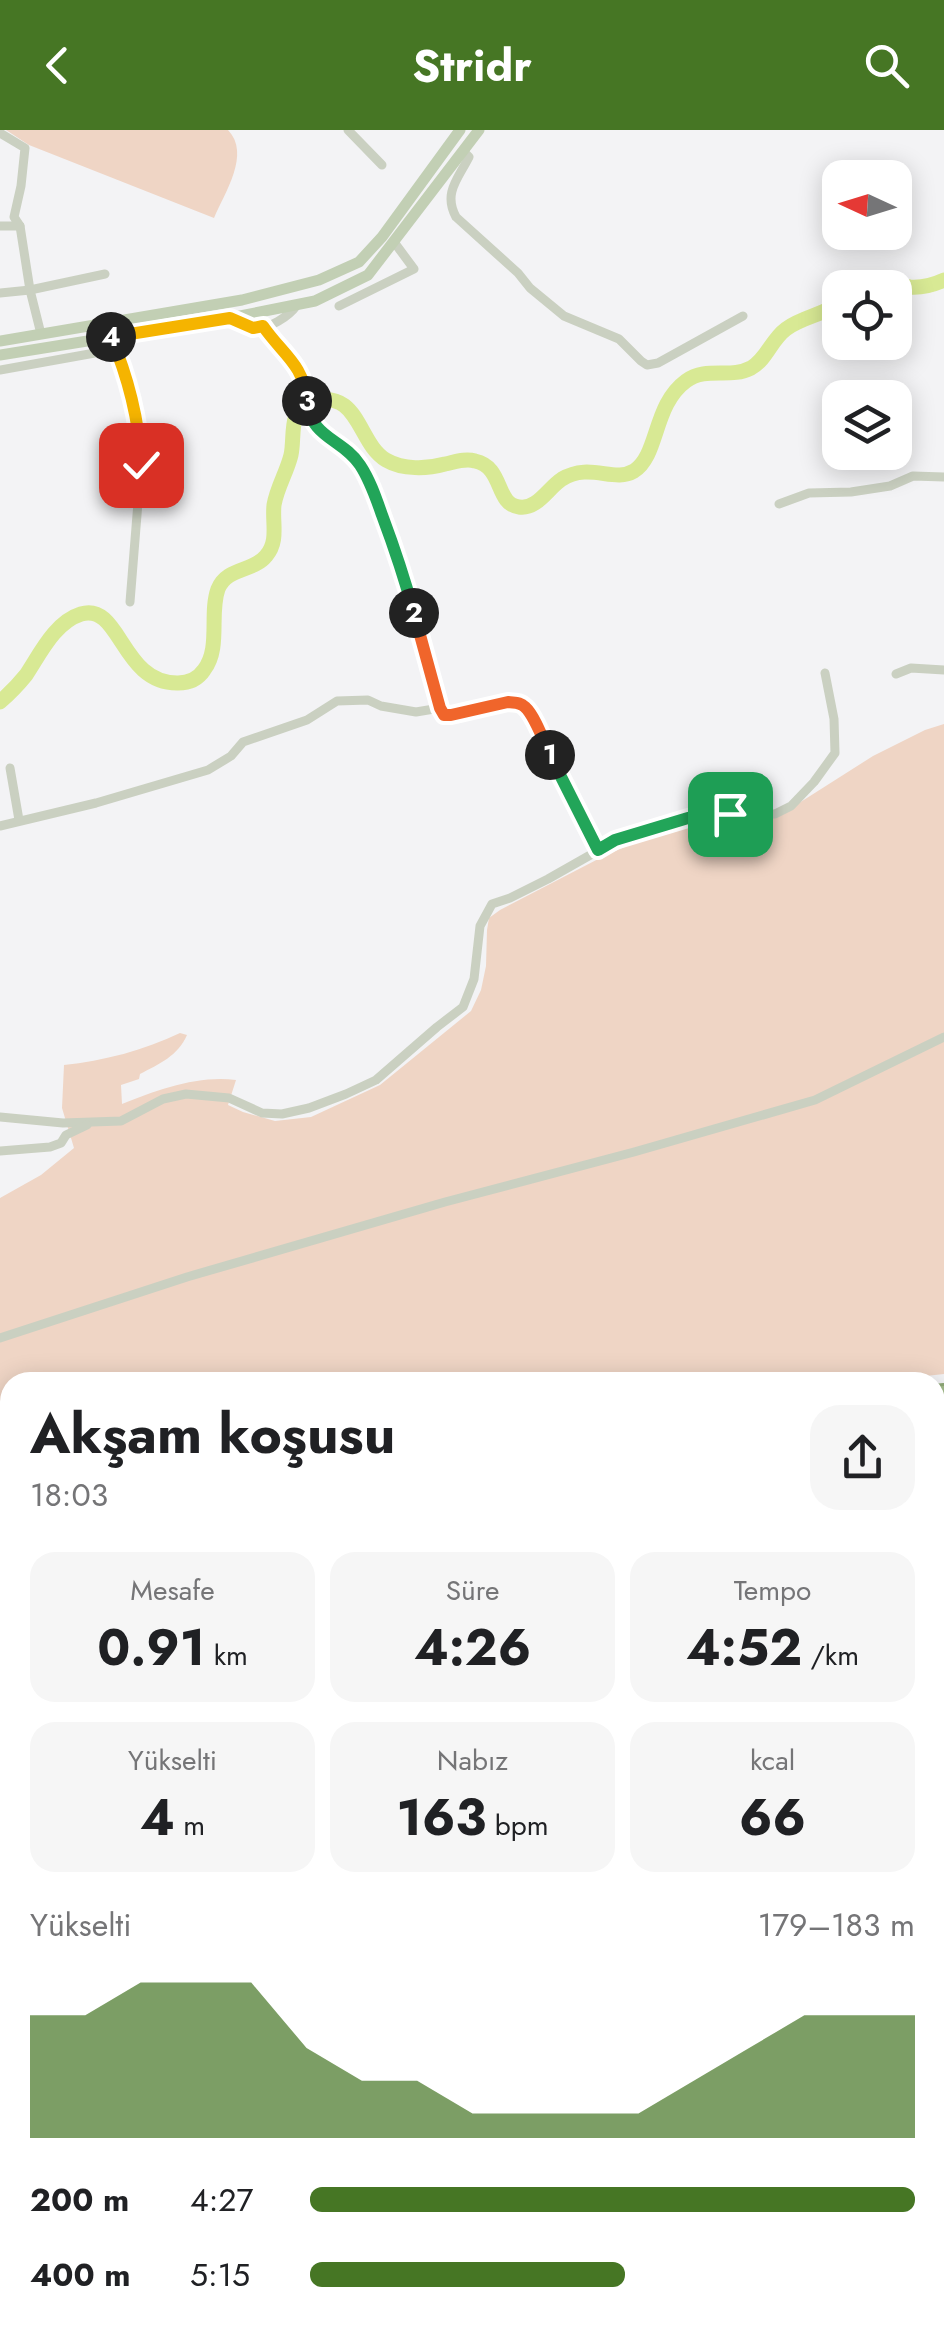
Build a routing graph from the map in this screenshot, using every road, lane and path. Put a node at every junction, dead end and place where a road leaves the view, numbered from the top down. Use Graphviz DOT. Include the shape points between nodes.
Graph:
graph roads {
  1 [pos="348,130"];
  2 [pos="460,130"];
  3 [pos="479,130"];
  4 [pos="0,132"];
  5 [pos="464,152"];
  6 [pos="382,164"];
  7 [pos="0,226"];
  8 [pos="20,226"];
  9 [pos="396,232"];
  10 [pos="105,274"];
  11 [pos="30,290"];
  12 [pos="0,293"];
  13 [pos="297,304"];
  14 [pos="338,306"];
  15 [pos="743,316"];
  16 [pos="128,318"];
  17 [pos="230,318"];
  18 [pos="263,326"];
  19 [pos="41,334"];
  20 [pos="131,334"];
  21 [pos="0,341"];
  22 [pos="114,343"];
  23 [pos="0,355"];
  24 [pos="0,370"];
  25 [pos="944,477"];
  26 [pos="779,504"];
  27 [pos="130,602"];
  28 [pos="944,670"];
  29 [pos="824,673"];
  30 [pos="896,674"];
  31 [pos="440,708"];
  32 [pos="10,768"];
  33 [pos="19,820"];
  34 [pos="0,826"];
  35 [pos="598,850"];
  36 [pos="944,1037"];
  37 [pos="0,1117"];
  38 [pos="95,1123"];
  39 [pos="0,1151"];
  40 [pos="0,1338"];
  1 -- 6 [label="street"];
  2 -- 9 [label="main road"];
  3 -- 5 [label="main road"];
  4 -- 8 [label="street" via="25,148 14,217"];
  5 -- 9 [label="main road"];
  5 -- 15 [label="street" via="469,157 449,196 456,217 564,316 620,340 647,365"];
  7 -- 8 [label="street"];
  8 -- 11 [label="street"];
  9 -- 13 [label="main road" via="368,275"];
  9 -- 14 [label="street" via="414,269"];
  9 -- 16 [label="main road" via="359,262 319,280"];
  10 -- 11 [label="street"];
  11 -- 12 [label="street"];
  11 -- 19 [label="street"];
  13 -- 17 [label="main road"];
  13 -- 18 [label="street" via="290,315"];
  16 -- 19 [label="main road"];
  16 -- 20 [label="main road"];
  17 -- 18 [label="street"];
  17 -- 20 [label="main road"];
  18 -- 31 [label="street" via="298,369 316,428 358,462 372,488"];
  19 -- 21 [label="main road"];
  20 -- 22 [label="main road"];
  22 -- 23 [label="main road"];
  22 -- 24 [label="street"];
  22 -- 27 [label="street" via="141,454"];
  25 -- 26 [label="street" via="809,493"];
  28 -- 30 [label="street"];
  29 -- 35 [label="street" via="836,753 790,806 774,814 688,818"];
  31 -- 33 [label="street" via="416,712 368,700 337,701 307,720 243,742 208,770"];
  31 -- 35 [label="street" via="451,715 508,702 524,706"];
  32 -- 33 [label="street"];
  33 -- 34 [label="street"];
  35 -- 38 [label="street" via="492,904 480,926 474,978 462,1008 376,1080 282,1114 186,1094 120,1122"];
  36 -- 40 [label="street" via="814,1100 264,1254"];
  37 -- 38 [label="street"];
  38 -- 39 [label="street" via="61,1143"];
}
